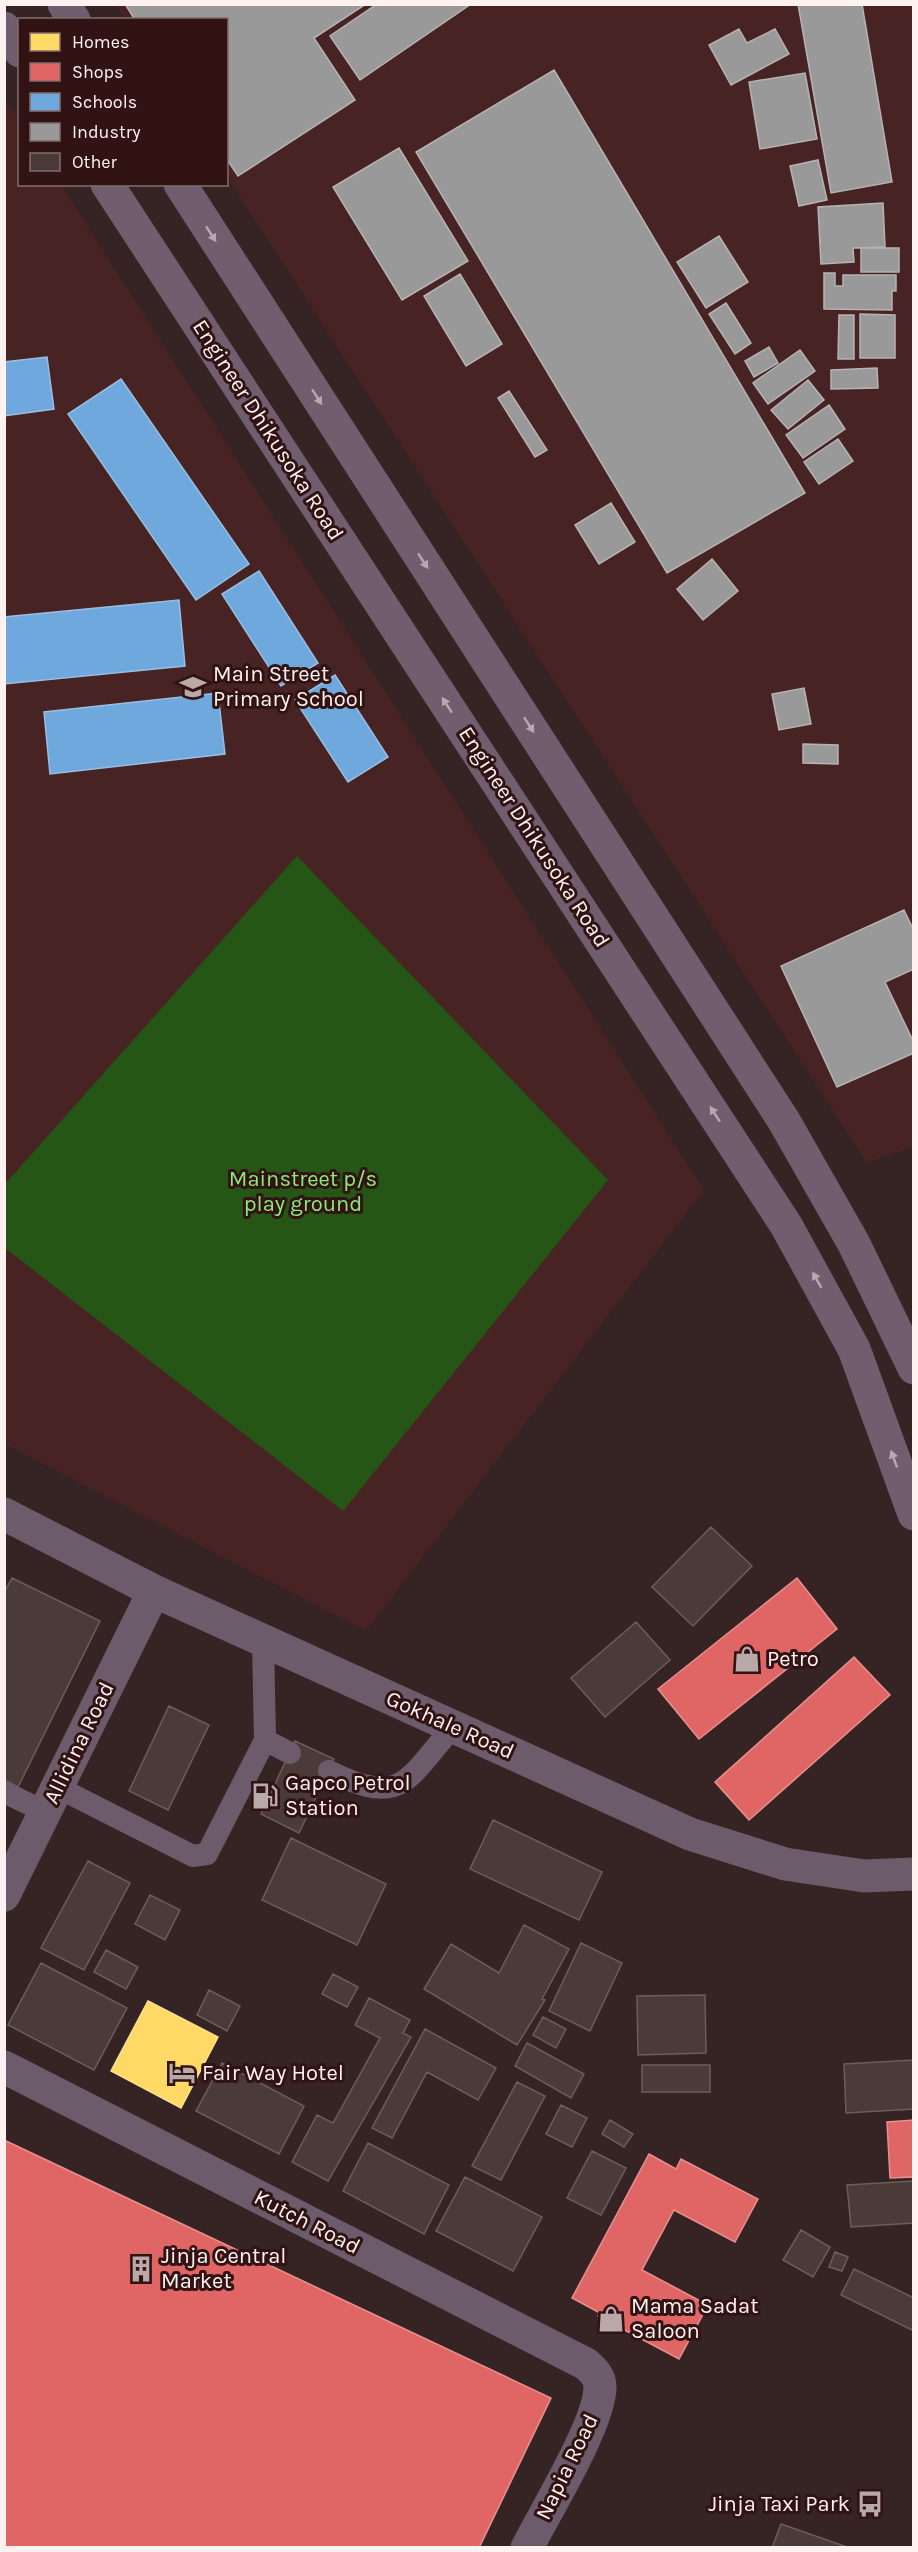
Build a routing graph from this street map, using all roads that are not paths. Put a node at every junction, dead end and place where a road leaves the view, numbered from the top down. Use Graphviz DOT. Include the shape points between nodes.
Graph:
graph roads {
  1 [pos="64,4"];
  2 [pos="73,18"];
  3 [pos="4,28"];
  4 [pos="18,48"];
  5 [pos="108,186"];
  6 [pos="181,186"];
  7 [pos="914,1368"];
  8 [pos="4,1514"];
  9 [pos="914,1514"];
  10 [pos="154,1591"];
  11 [pos="263,1640"];
  12 [pos="453,1727"];
  13 [pos="265,1740"];
  14 [pos="290,1753"];
  15 [pos="329,1772"];
  16 [pos="4,1792"];
  17 [pos="51,1800"];
  18 [pos="914,1874"];
  19 [pos="4,1895"];
  20 [pos="4,2067"];
  21 [pos="600,2385"];
  22 [pos="527,2547"];
  1 -- 2 [label="street"];
  3 -- 4 [label="street"];
  9 -- 5 [label="street, Engineer Dhikusoka Road, one-way" via="854,1349 786,1225"];
  6 -- 7 [label="street, one-way" via="784,1120 854,1244"];
  8 -- 10 [label="street, Gokhale Road"];
  10 -- 11 [label="street, Gokhale Road"];
  10 -- 17 [label="street, Allidina Road"];
  11 -- 12 [label="street, Gokhale Road"];
  11 -- 13 [label="lane"];
  12 -- 15 [label="lane" via="402,1785 360,1787"];
  12 -- 18 [label="street, Gokhale Road" via="690,1834 785,1864 864,1876"];
  13 -- 14 [label="lane"];
  13 -- 17 [label="lane" via="207,1854 193,1856"];
  16 -- 17 [label="lane"];
  17 -- 19 [label="street, Allidina Road"];
  20 -- 21 [label="street, Kutch Road" via="586,2364 595,2372"];
  21 -- 22 [label="street, Napia Road" via="593,2420"];
}
